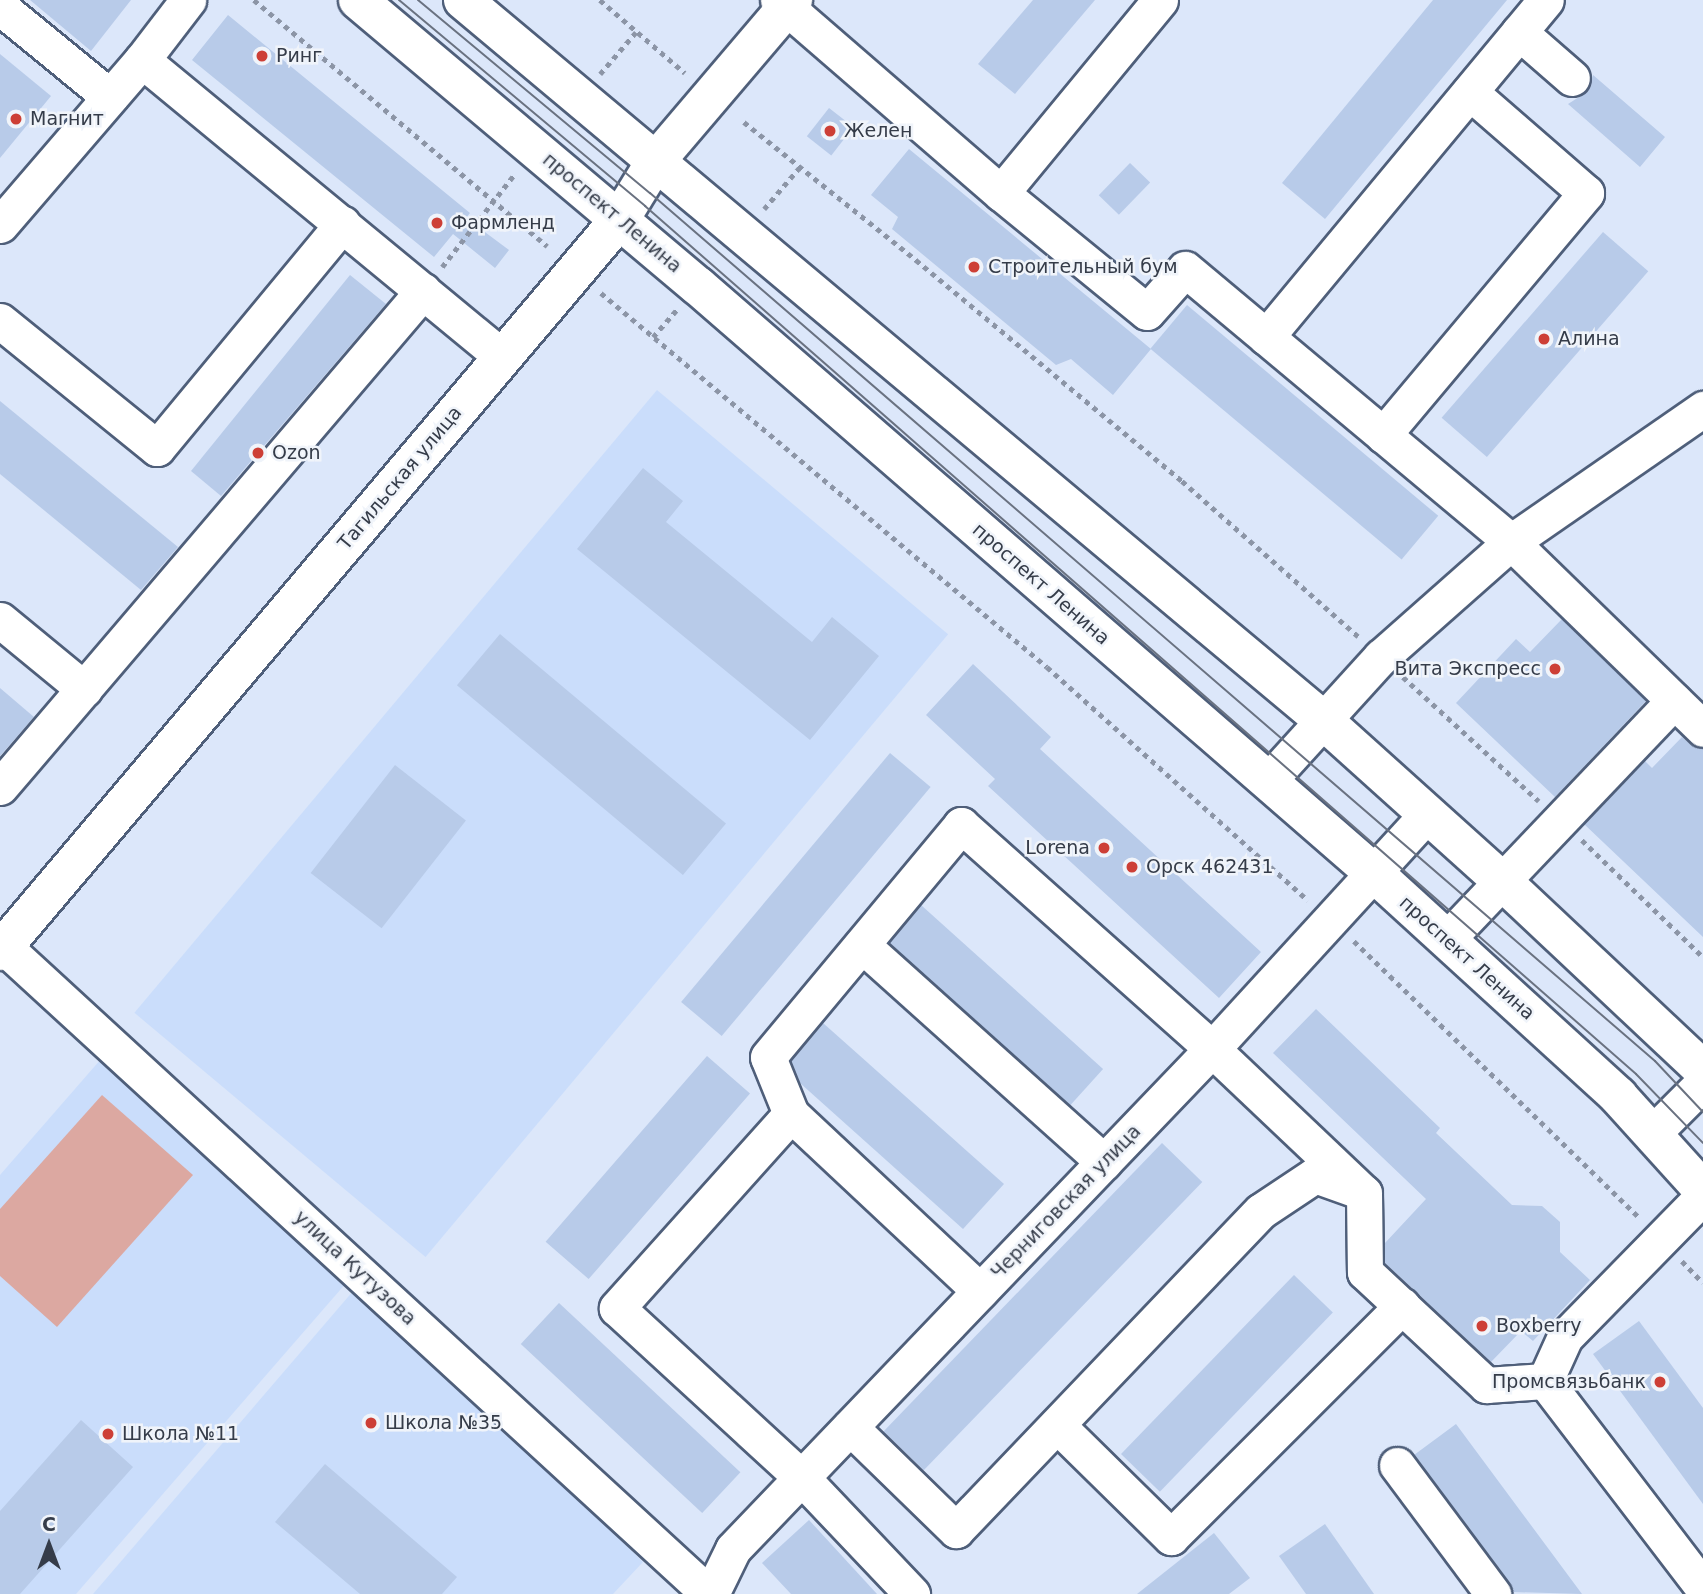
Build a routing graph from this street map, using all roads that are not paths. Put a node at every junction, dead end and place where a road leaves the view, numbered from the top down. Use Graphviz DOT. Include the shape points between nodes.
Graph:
graph roads {
  1 [pos="188,0"];
  2 [pos="358,0"];
  3 [pos="463,0"];
  4 [pos="1160,0"];
  5 [pos="1546,0"];
  6 [pos="786,3"];
  7 [pos="0,7"];
  8 [pos="1519,32"];
  9 [pos="142,60"];
  10 [pos="1572,78"];
  11 [pos="1470,92"];
  12 [pos="110,97"];
  13 [pos="655,162"];
  14 [pos="1001,193"];
  15 [pos="620,219"];
  16 [pos="342,224"];
  17 [pos="0,225"];
  18 [pos="423,291"];
  19 [pos="0,321"];
  20 [pos="1266,337"];
  21 [pos="502,357"];
  22 [pos="1703,408"];
  23 [pos="1383,435"];
  24 [pos="1511,542"];
  25 [pos="0,620"];
  26 [pos="84,689"];
  27 [pos="1674,701"];
  28 [pos="1323,720"];
  29 [pos="1703,729"];
  30 [pos="1268,781"];
  31 [pos="0,787"];
  32 [pos="1427,814"];
  33 [pos="1374,873"];
  34 [pos="1501,880"];
  35 [pos="1447,940"];
  36 [pos="862,945"];
  37 [pos="1,947"];
  38 [pos="1212,1049"];
  39 [pos="1703,1070"];
  40 [pos="1703,1083"];
  41 [pos="791,1114"];
  42 [pos="1652,1134"];
  43 [pos="1104,1162"];
  44 [pos="1703,1190"];
  45 [pos="1364,1193"];
  46 [pos="1703,1196"];
  47 [pos="980,1291"];
  48 [pos="1402,1306"];
  49 [pos="1545,1381"];
  50 [pos="1057,1425"];
  51 [pos="850,1427"];
  52 [pos="1397,1465"];
  53 [pos="802,1478"];
  54 [pos="1703,1588"];
  55 [pos="710,1594"];
  56 [pos="912,1594"];
  57 [pos="1493,1594"];
  1 -- 9 [label="street"];
  2 -- 15 [label="main road, проспект Ленина"];
  3 -- 13 [label="main road"];
  4 -- 14 [label="street"];
  5 -- 8 [label="street"];
  6 -- 13 [label="main road, Тагильская улица"];
  6 -- 14 [label="street"];
  7 -- 12 [label="street"];
  8 -- 10 [label="street"];
  8 -- 11 [label="street"];
  9 -- 12 [label="street"];
  9 -- 16 [label="street"];
  11 -- 20 [label="street"];
  11 -- 23 [label="street" via="1586,193"];
  12 -- 17 [label="street"];
  13 -- 15 [label="main road, Тагильская улица"];
  13 -- 28 [label="main road"];
  14 -- 20 [label="street" via="1147,312 1185,269"];
  15 -- 21 [label="main road, Тагильская улица"];
  15 -- 30 [label="main road, проспект Ленина"];
  16 -- 18 [label="street"];
  16 -- 19 [label="street" via="157,448"];
  18 -- 21 [label="street"];
  18 -- 26 [label="street"];
  20 -- 23 [label="street"];
  21 -- 37 [label="main road, Тагильская улица"];
  22 -- 24 [label="street"];
  23 -- 24 [label="street"];
  24 -- 27 [label="street"];
  24 -- 28 [label="street" via="1381,657"];
  25 -- 26 [label="street"];
  26 -- 31 [label="street"];
  27 -- 29 [label="street"];
  27 -- 34 [label="street"];
  28 -- 30 [label="street"];
  28 -- 32 [label="main road"];
  30 -- 33 [label="main road, проспект Ленина"];
  32 -- 33 [label="street, Черниговская улица"];
  32 -- 34 [label="main road"];
  33 -- 35 [label="main road, проспект Ленина"];
  33 -- 38 [label="street, Черниговская улица"];
  34 -- 35 [label="street"];
  34 -- 39 [label="main road"];
  35 -- 42 [label="main road, проспект Ленина" via="1618,1096"];
  36 -- 38 [label="street" via="961,825"];
  36 -- 41 [label="street" via="768,1057"];
  36 -- 43 [label="street"];
  37 -- 55 [label="street, улица Кутузова"];
  38 -- 43 [label="street, Черниговская улица"];
  38 -- 45 [label="street"];
  40 -- 42 [label="street"];
  41 -- 47 [label="street"];
  41 -- 53 [label="street" via="617,1308"];
  42 -- 44 [label="main road, проспект Ленина"];
  43 -- 47 [label="street, Черниговская улица"];
  45 -- 48 [label="street" via="1365,1272"];
  45 -- 50 [label="street" via="1315,1175 1261,1211"];
  46 -- 49 [label="street" via="1565,1337"];
  47 -- 51 [label="street, Черниговская улица"];
  48 -- 49 [label="street" via="1486,1385"];
  48 -- 50 [label="street" via="1171,1537"];
  49 -- 54 [label="street"];
  50 -- 51 [label="street" via="956,1530"];
  51 -- 53 [label="street, Черниговская улица"];
  52 -- 57 [label="street"];
  53 -- 55 [label="street, Черниговская улица" via="733,1549"];
  53 -- 56 [label="street"];
}
